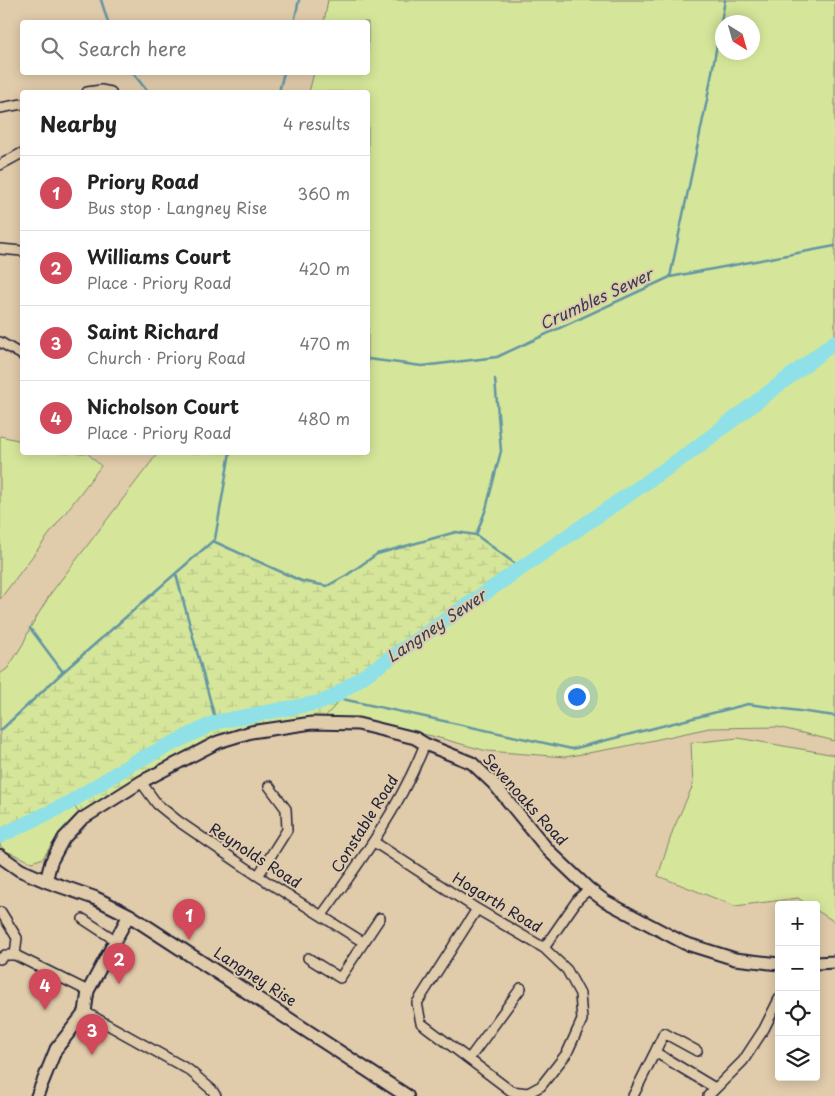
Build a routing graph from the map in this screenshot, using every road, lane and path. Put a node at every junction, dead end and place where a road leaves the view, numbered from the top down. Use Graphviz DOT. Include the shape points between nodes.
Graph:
graph roads {
  1 [pos="20,104"];
  2 [pos="0,108"];
  3 [pos="20,154"];
  4 [pos="0,165"];
  5 [pos="0,249"];
  6 [pos="20,250"];
  7 [pos="0,342"];
  8 [pos="20,353"];
  9 [pos="425,744"];
  10 [pos="141,782"];
  11 [pos="269,786"];
  12 [pos="374,842"];
  13 [pos="0,856"];
  14 [pos="258,876"];
  15 [pos="46,881"];
  16 [pos="589,889"];
  17 [pos="477,909"];
  18 [pos="1,912"];
  19 [pos="129,915"];
  20 [pos="322,915"];
  21 [pos="380,918"];
  22 [pos="83,919"];
  23 [pos="115,940"];
  24 [pos="363,942"];
  25 [pos="544,948"];
  26 [pos="15,955"];
  27 [pos="308,958"];
  28 [pos="0,959"];
  29 [pos="835,962"];
  30 [pos="775,963"];
  31 [pos="820,963"];
  32 [pos="521,988"];
  33 [pos="88,991"];
  34 [pos="775,1007"];
  35 [pos="85,1012"];
  36 [pos="697,1050"];
  37 [pos="655,1052"];
  38 [pos="469,1059"];
  39 [pos="715,1088"];
  40 [pos="37,1096"];
  41 [pos="216,1096"];
  42 [pos="407,1096"];
  43 [pos="633,1096"];
  44 [pos="708,1096"];
  1 -- 2 [label="street"];
  3 -- 4 [label="street"];
  5 -- 6 [label="street"];
  7 -- 8 [label="street"];
  9 -- 10 [label="street, Sevenoaks Road" via="415,738 358,724 312,723 251,732 218,742"];
  9 -- 12 [label="street, Constable Road" via="414,774"];
  9 -- 16 [label="street, Sevenoaks Road" via="472,763 494,784 548,850"];
  10 -- 14 [label="street, Reynolds Road" via="157,804 178,821"];
  10 -- 15 [label="street, Sevenoaks Road" via="82,819 64,838 51,862"];
  11 -- 14 [label="street" via="286,810 287,830"];
  12 -- 17 [label="street, Hogarth Road"];
  12 -- 20 [label="street, Constable Road"];
  13 -- 15 [label="main road, Langney Rise" via="20,870"];
  14 -- 20 [label="street, Reynolds Road"];
  15 -- 19 [label="main road, Langney Rise" via="95,898"];
  16 -- 25 [label="street, Hogarth Road" via="578,899"];
  16 -- 30 [label="street, Sevenoaks Road" via="605,902 684,943 735,958"];
  17 -- 25 [label="street, Hogarth Road"];
  17 -- 38 [label="street" via="417,1003 421,1023"];
  18 -- 26 [label="street" via="17,938"];
  19 -- 23 [label="street"];
  19 -- 42 [label="main road, Langney Rise"];
  20 -- 24 [label="street, Reynolds Road"];
  21 -- 24 [label="street"];
  22 -- 23 [label="street"];
  23 -- 33 [label="street"];
  24 -- 27 [label="street" via="340,978"];
  25 -- 38 [label="street" via="567,970 580,994 582,1020 567,1053 541,1086 528,1092 511,1091"];
  26 -- 28 [label="street" via="5,955"];
  26 -- 33 [label="street"];
  29 -- 31 [label="street"];
  32 -- 38 [label="street"];
  33 -- 35 [label="street"];
  34 -- 39 [label="street" via="743,1061"];
  35 -- 40 [label="street" via="56,1049"];
  35 -- 41 [label="street" via="189,1070"];
  36 -- 37 [label="street" via="664,1033"];
  37 -- 39 [label="street"];
  37 -- 43 [label="street"];
  39 -- 44 [label="street"];
}
